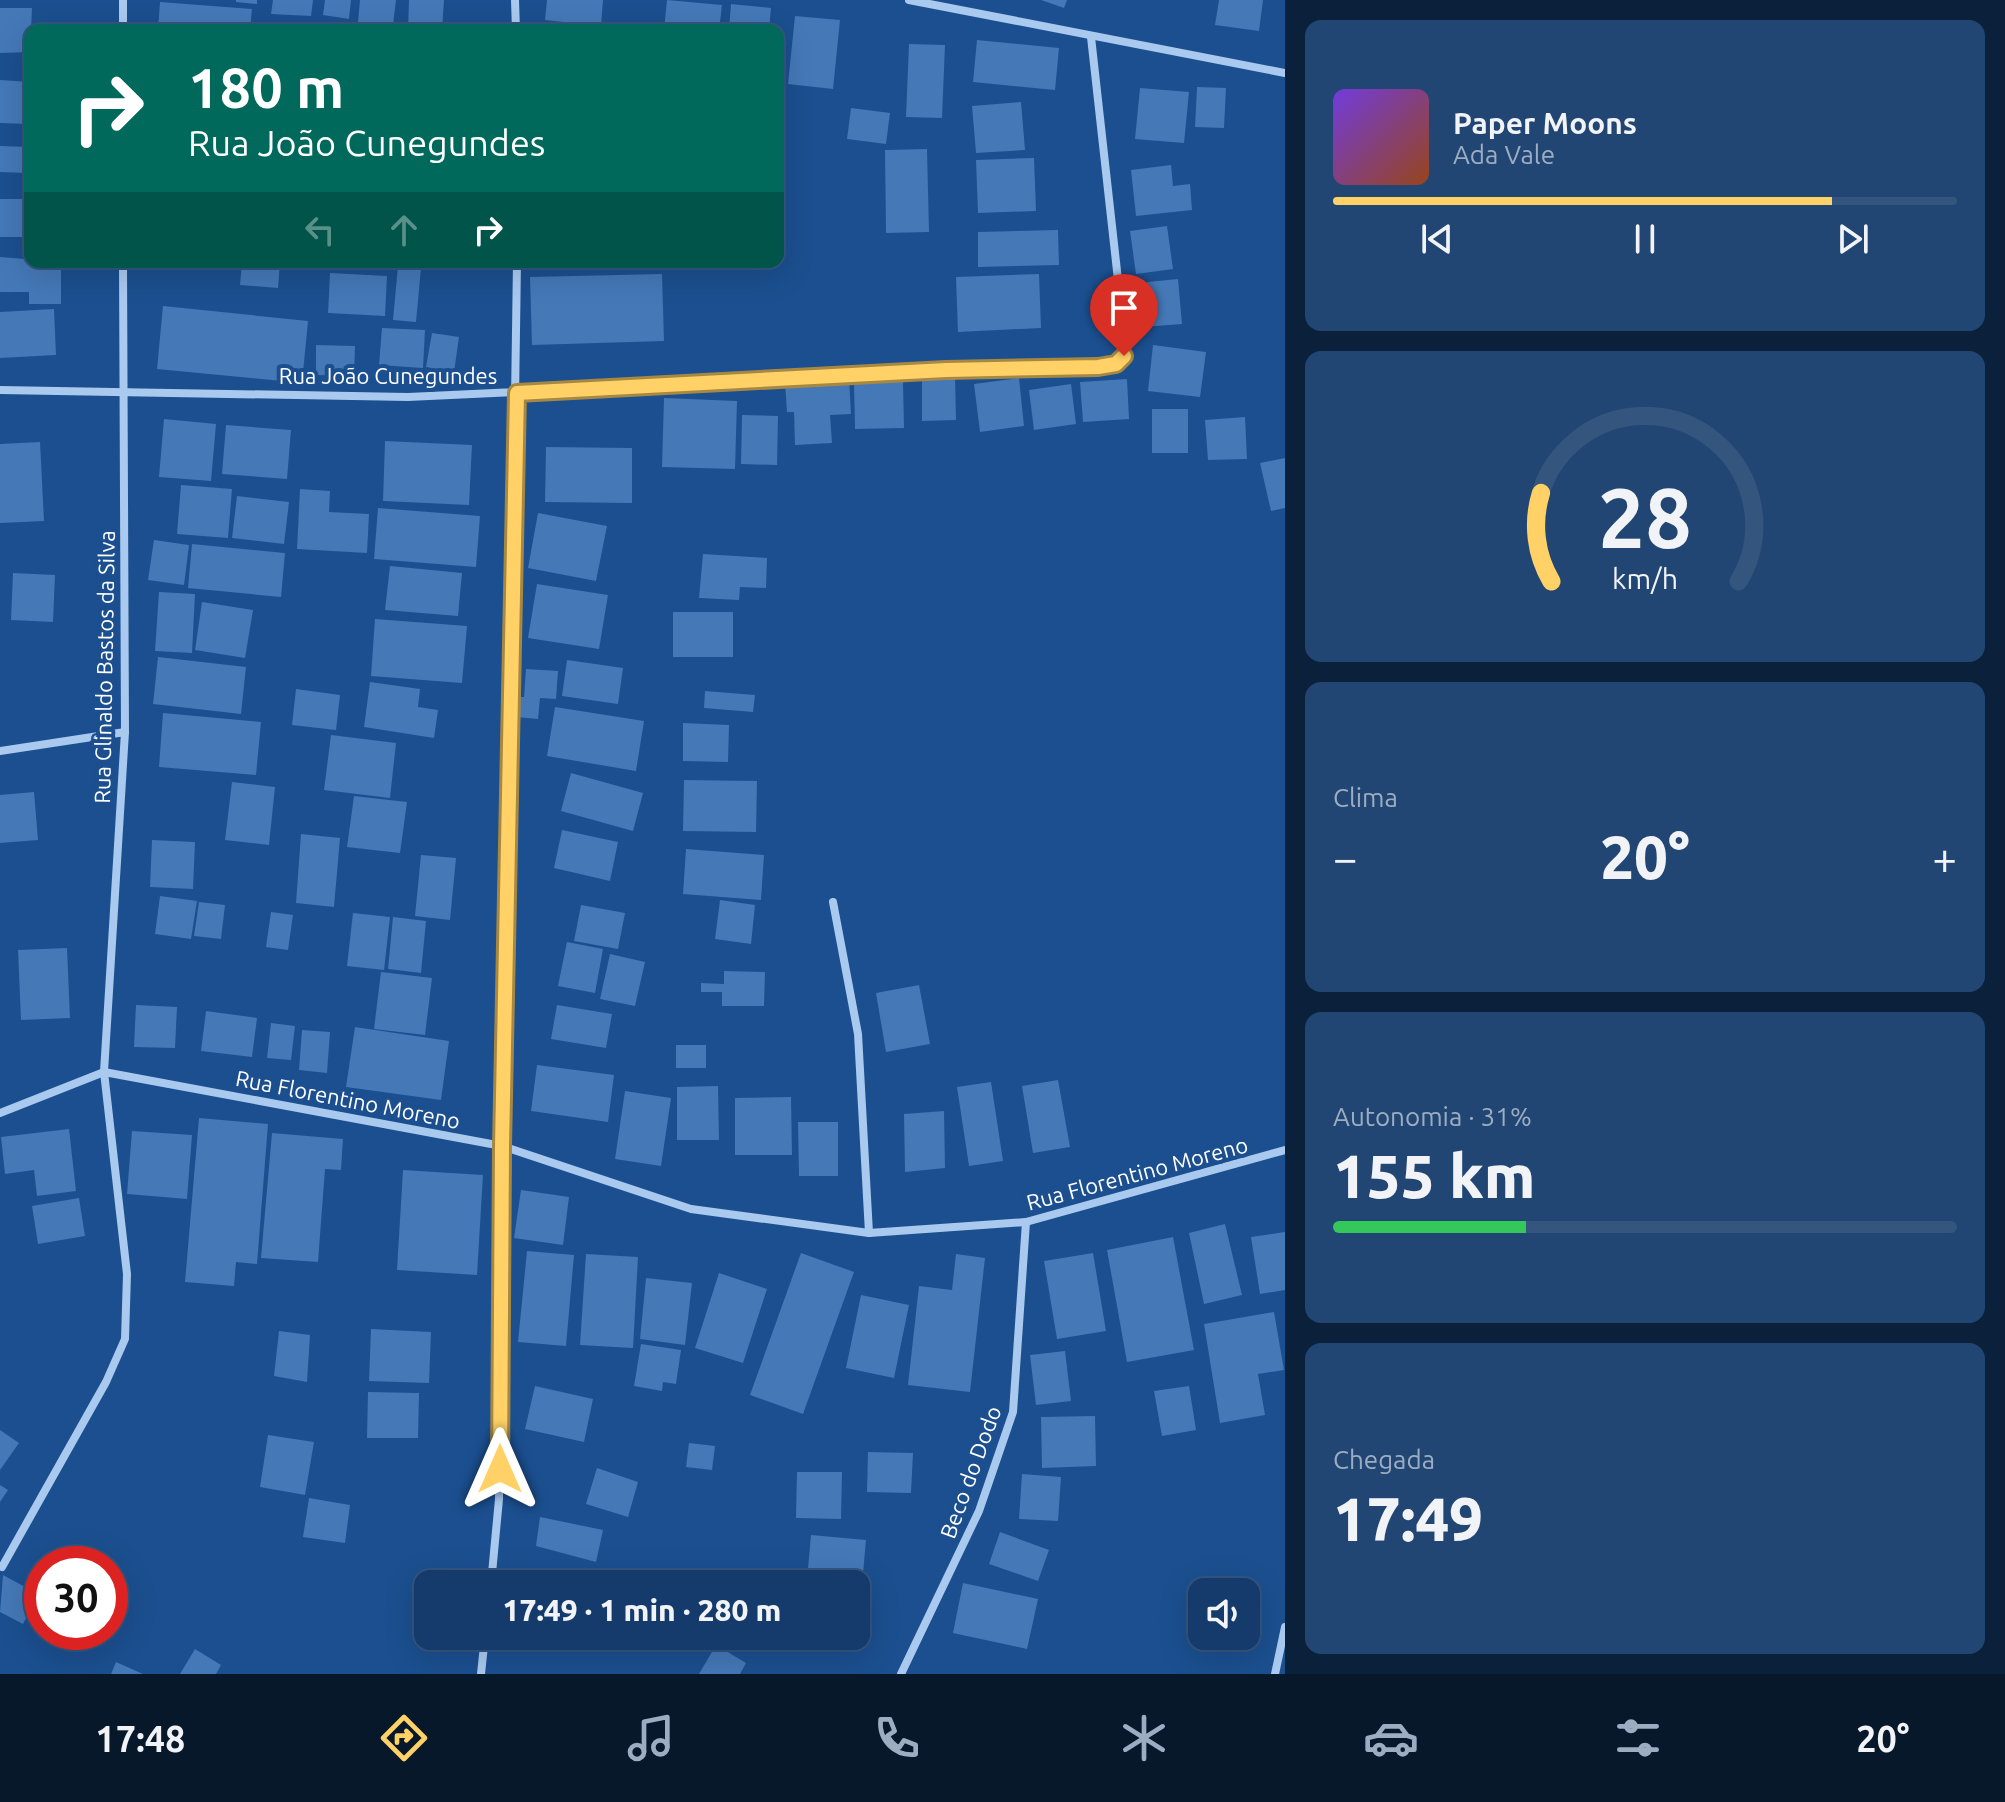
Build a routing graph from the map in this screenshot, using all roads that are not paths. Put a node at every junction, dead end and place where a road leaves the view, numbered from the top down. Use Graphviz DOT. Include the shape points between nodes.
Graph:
graph roads {
  1 [pos="123,0"];
  2 [pos="515,0"];
  3 [pos="909,0"];
  4 [pos="123,24"];
  5 [pos="516,24"];
  6 [pos="1091,37"];
  7 [pos="1285,73"];
  8 [pos="123,268"];
  9 [pos="517,268"];
  10 [pos="0,390"];
  11 [pos="123,390"];
  12 [pos="517,393"];
  13 [pos="125,732"];
  14 [pos="0,751"];
  15 [pos="833,902"];
  16 [pos="104,1072"];
  17 [pos="0,1113"];
  18 [pos="502,1146"];
  19 [pos="1285,1150"];
  20 [pos="1026,1222"];
  21 [pos="869,1233"];
  22 [pos="2,1567"];
  23 [pos="492,1570"];
  24 [pos="1285,1627"];
  25 [pos="484,1650"];
  26 [pos="481,1674"];
  27 [pos="901,1674"];
  28 [pos="1275,1674"];
  1 -- 4 [label="street"];
  2 -- 5 [label="street"];
  3 -- 6 [label="street"];
  6 -- 7 [label="street"];
  6 -- 12 [label="street, Rua João Cunegundes" via="1123,325 1124,356 1116,364"];
  8 -- 11 [label="street, Rua Glinaldo Bastos da Silva"];
  9 -- 12 [label="street"];
  10 -- 11 [label="street, Rua João Cunegundes"];
  11 -- 12 [label="street, Rua João Cunegundes" via="408,397"];
  11 -- 13 [label="street, Rua Glinaldo Bastos da Silva"];
  12 -- 18 [label="street"];
  13 -- 14 [label="street"];
  13 -- 16 [label="street, Rua Glinaldo Bastos da Silva"];
  15 -- 21 [label="street" via="858,1034"];
  16 -- 17 [label="street"];
  16 -- 18 [label="street, Rua Florentino Moreno"];
  16 -- 22 [label="street, Rua Glinaldo Bastos da Silva" via="127,1274 125,1339"];
  18 -- 21 [label="street, Rua Florentino Moreno" via="691,1209"];
  18 -- 23 [label="street" via="499,1499"];
  19 -- 20 [label="street, Rua Florentino Moreno"];
  20 -- 21 [label="street, Rua Florentino Moreno"];
  20 -- 27 [label="street, Beco do Dodo" via="1013,1412 979,1511"];
  24 -- 28 [label="street"];
  25 -- 26 [label="street"];
}
